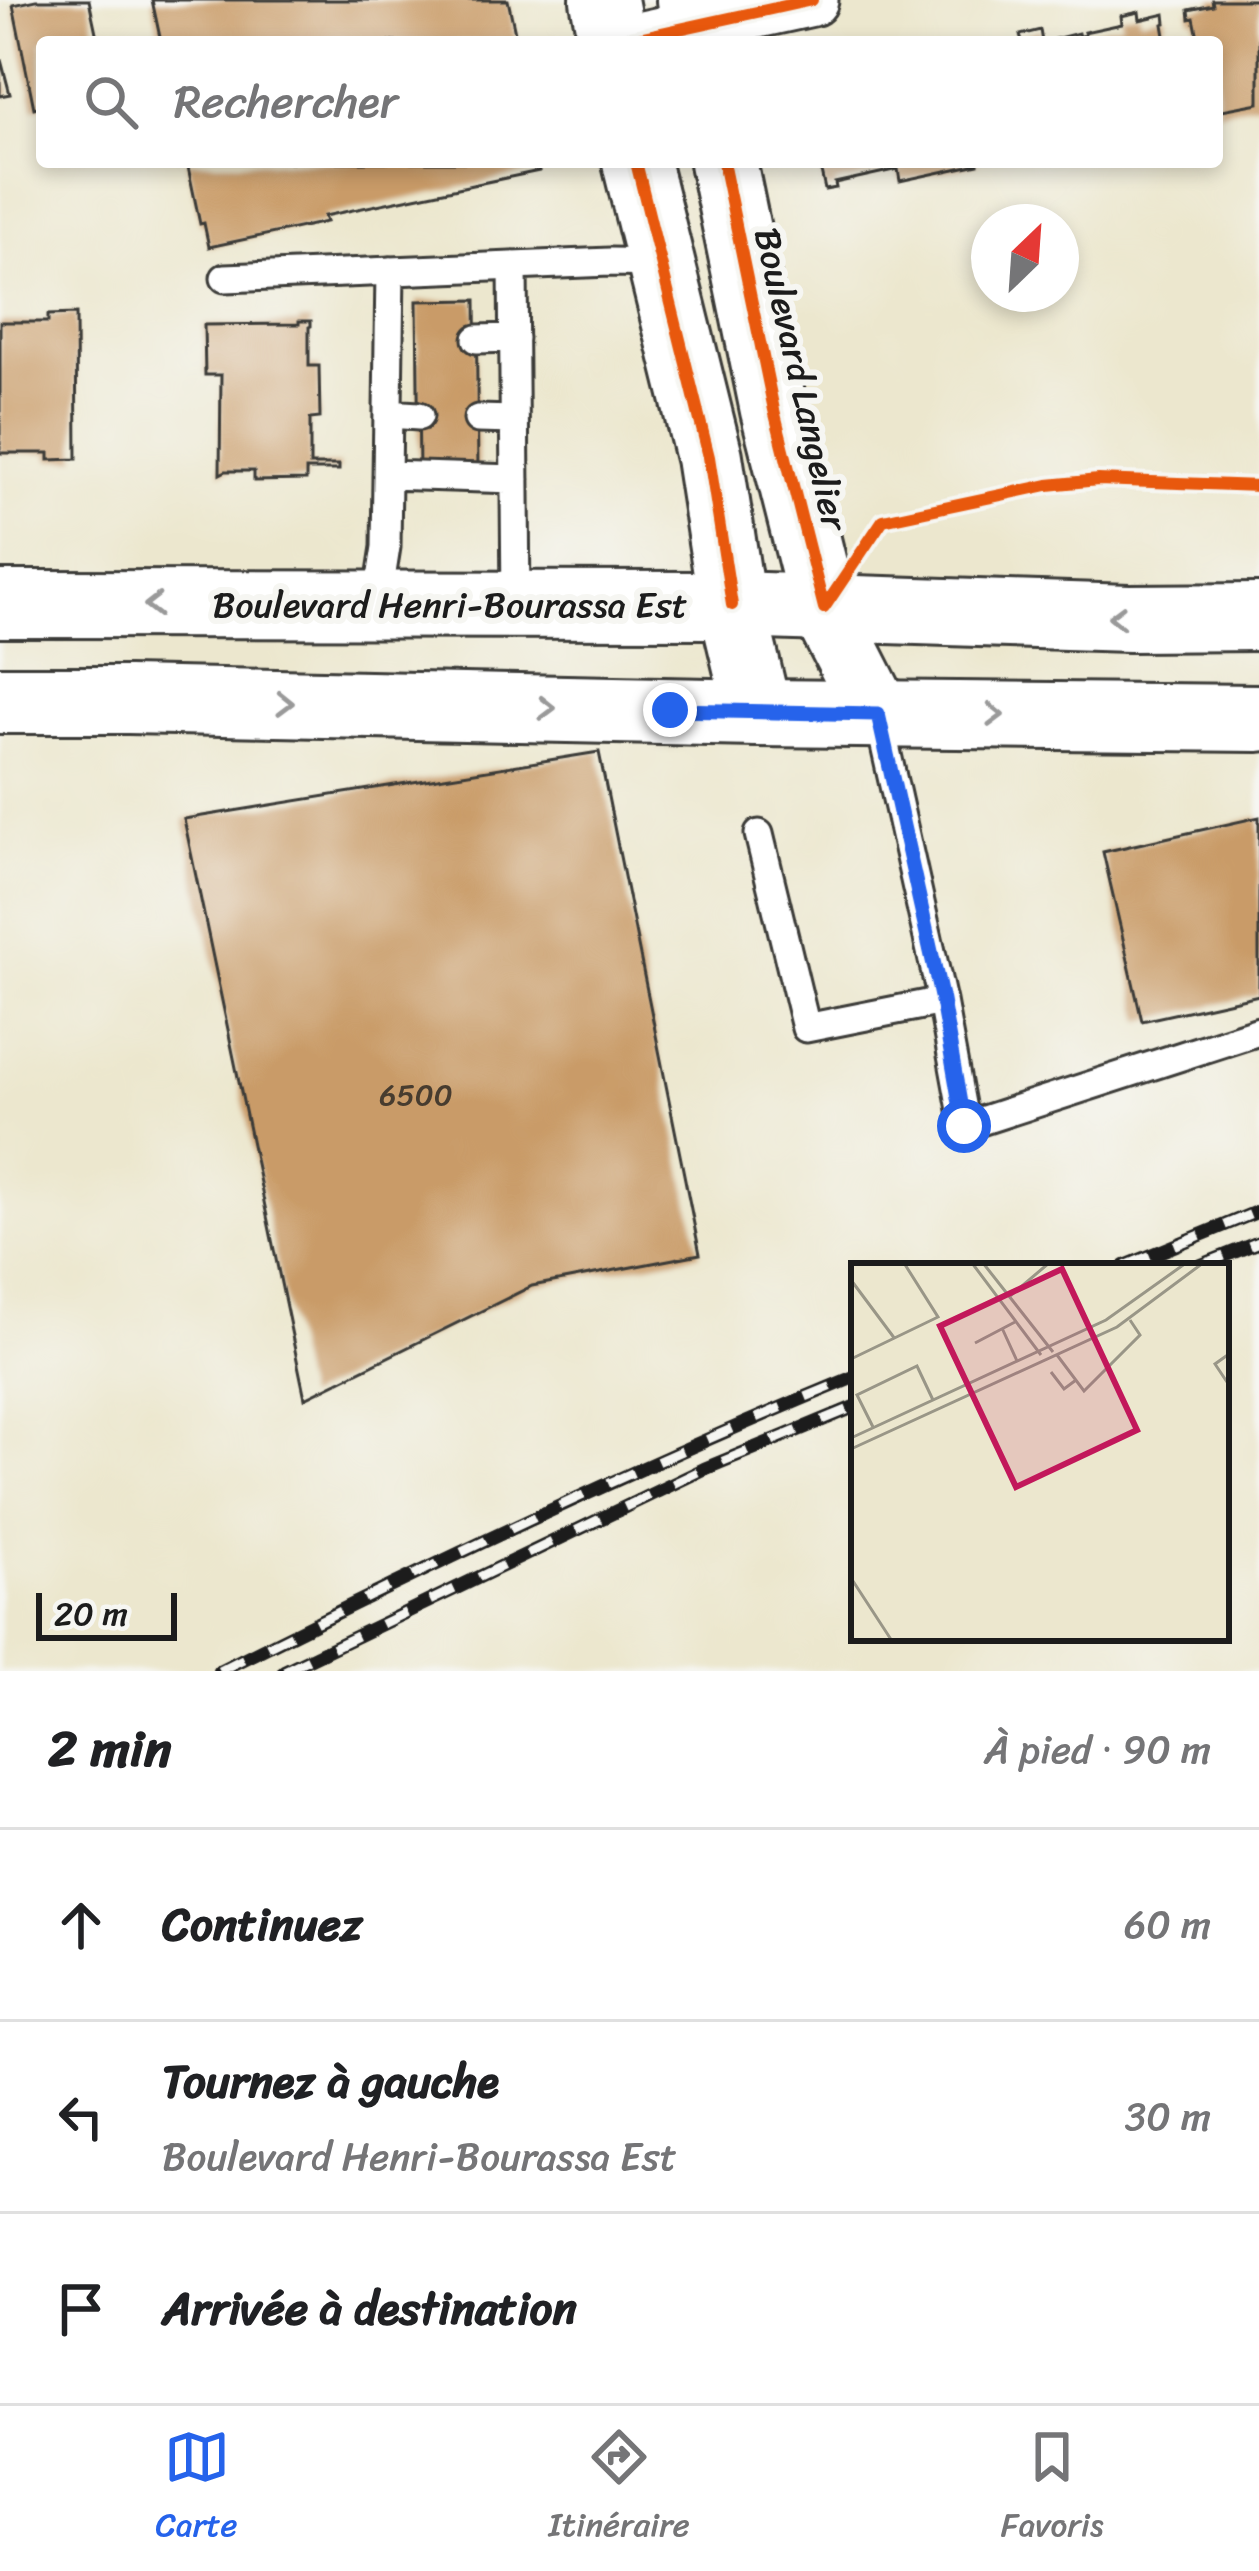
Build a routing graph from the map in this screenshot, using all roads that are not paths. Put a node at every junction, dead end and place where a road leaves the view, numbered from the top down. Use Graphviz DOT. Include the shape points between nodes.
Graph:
graph roads {
  1 [pos="604,0"];
  2 [pos="812,0"];
  3 [pos="694,23"];
  4 [pos="614,36"];
  5 [pos="641,36"];
  6 [pos="637,168"];
  7 [pos="724,168"];
  8 [pos="661,263"];
  9 [pos="513,266"];
  10 [pos="390,271"];
  11 [pos="225,278"];
  12 [pos="389,338"];
  13 [pos="418,338"];
  14 [pos="514,338"];
  15 [pos="477,339"];
  16 [pos="388,414"];
  17 [pos="419,416"];
  18 [pos="478,418"];
  19 [pos="514,420"];
  20 [pos="387,475"];
  21 [pos="515,479"];
  22 [pos="0,604"];
  23 [pos="377,605"];
  24 [pos="516,605"];
  25 [pos="732,605"];
  26 [pos="824,608"];
  27 [pos="1259,617"];
  28 [pos="0,700"];
  29 [pos="758,713"];
  30 [pos="878,714"];
  31 [pos="1259,718"];
  32 [pos="759,833"];
  33 [pos="942,1001"];
  34 [pos="1259,1031"];
  1 -- 4 [label="main road"];
  2 -- 3 [label="street"];
  3 -- 5 [label="street"];
  6 -- 8 [label="main road"];
  7 -- 26 [label="main road, Boulevard Langelier"];
  8 -- 9 [label="lane"];
  8 -- 25 [label="main road" via="709,457"];
  9 -- 10 [label="lane"];
  9 -- 14 [label="lane"];
  10 -- 11 [label="lane"];
  10 -- 12 [label="lane"];
  12 -- 13 [label="lane"];
  12 -- 16 [label="lane"];
  14 -- 15 [label="lane"];
  14 -- 19 [label="lane"];
  16 -- 17 [label="lane"];
  16 -- 20 [label="lane"];
  18 -- 19 [label="lane"];
  19 -- 21 [label="lane"];
  20 -- 21 [label="lane"];
  20 -- 23 [label="lane"];
  21 -- 24 [label="lane"];
  23 -- 22 [label="main road, Boulevard Henri-Bourassa Est, one-way"];
  23 -- 24 [label="main road, Boulevard Henri-Bourassa Est"];
  24 -- 25 [label="main road, Boulevard Henri-Bourassa Est"];
  25 -- 26 [label="main road, Boulevard Henri-Bourassa Est"];
  25 -- 29 [label="main road"];
  27 -- 26 [label="main road, Boulevard Henri-Bourassa Est, one-way"];
  26 -- 30 [label="main road, Boulevard Langelier"];
  28 -- 29 [label="main road, one-way"];
  29 -- 30 [label="main road"];
  30 -- 31 [label="main road, one-way"];
  30 -- 33 [label="lane"];
  32 -- 33 [label="lane" via="806,1028"];
  33 -- 34 [label="lane" via="964,1126"];
}
